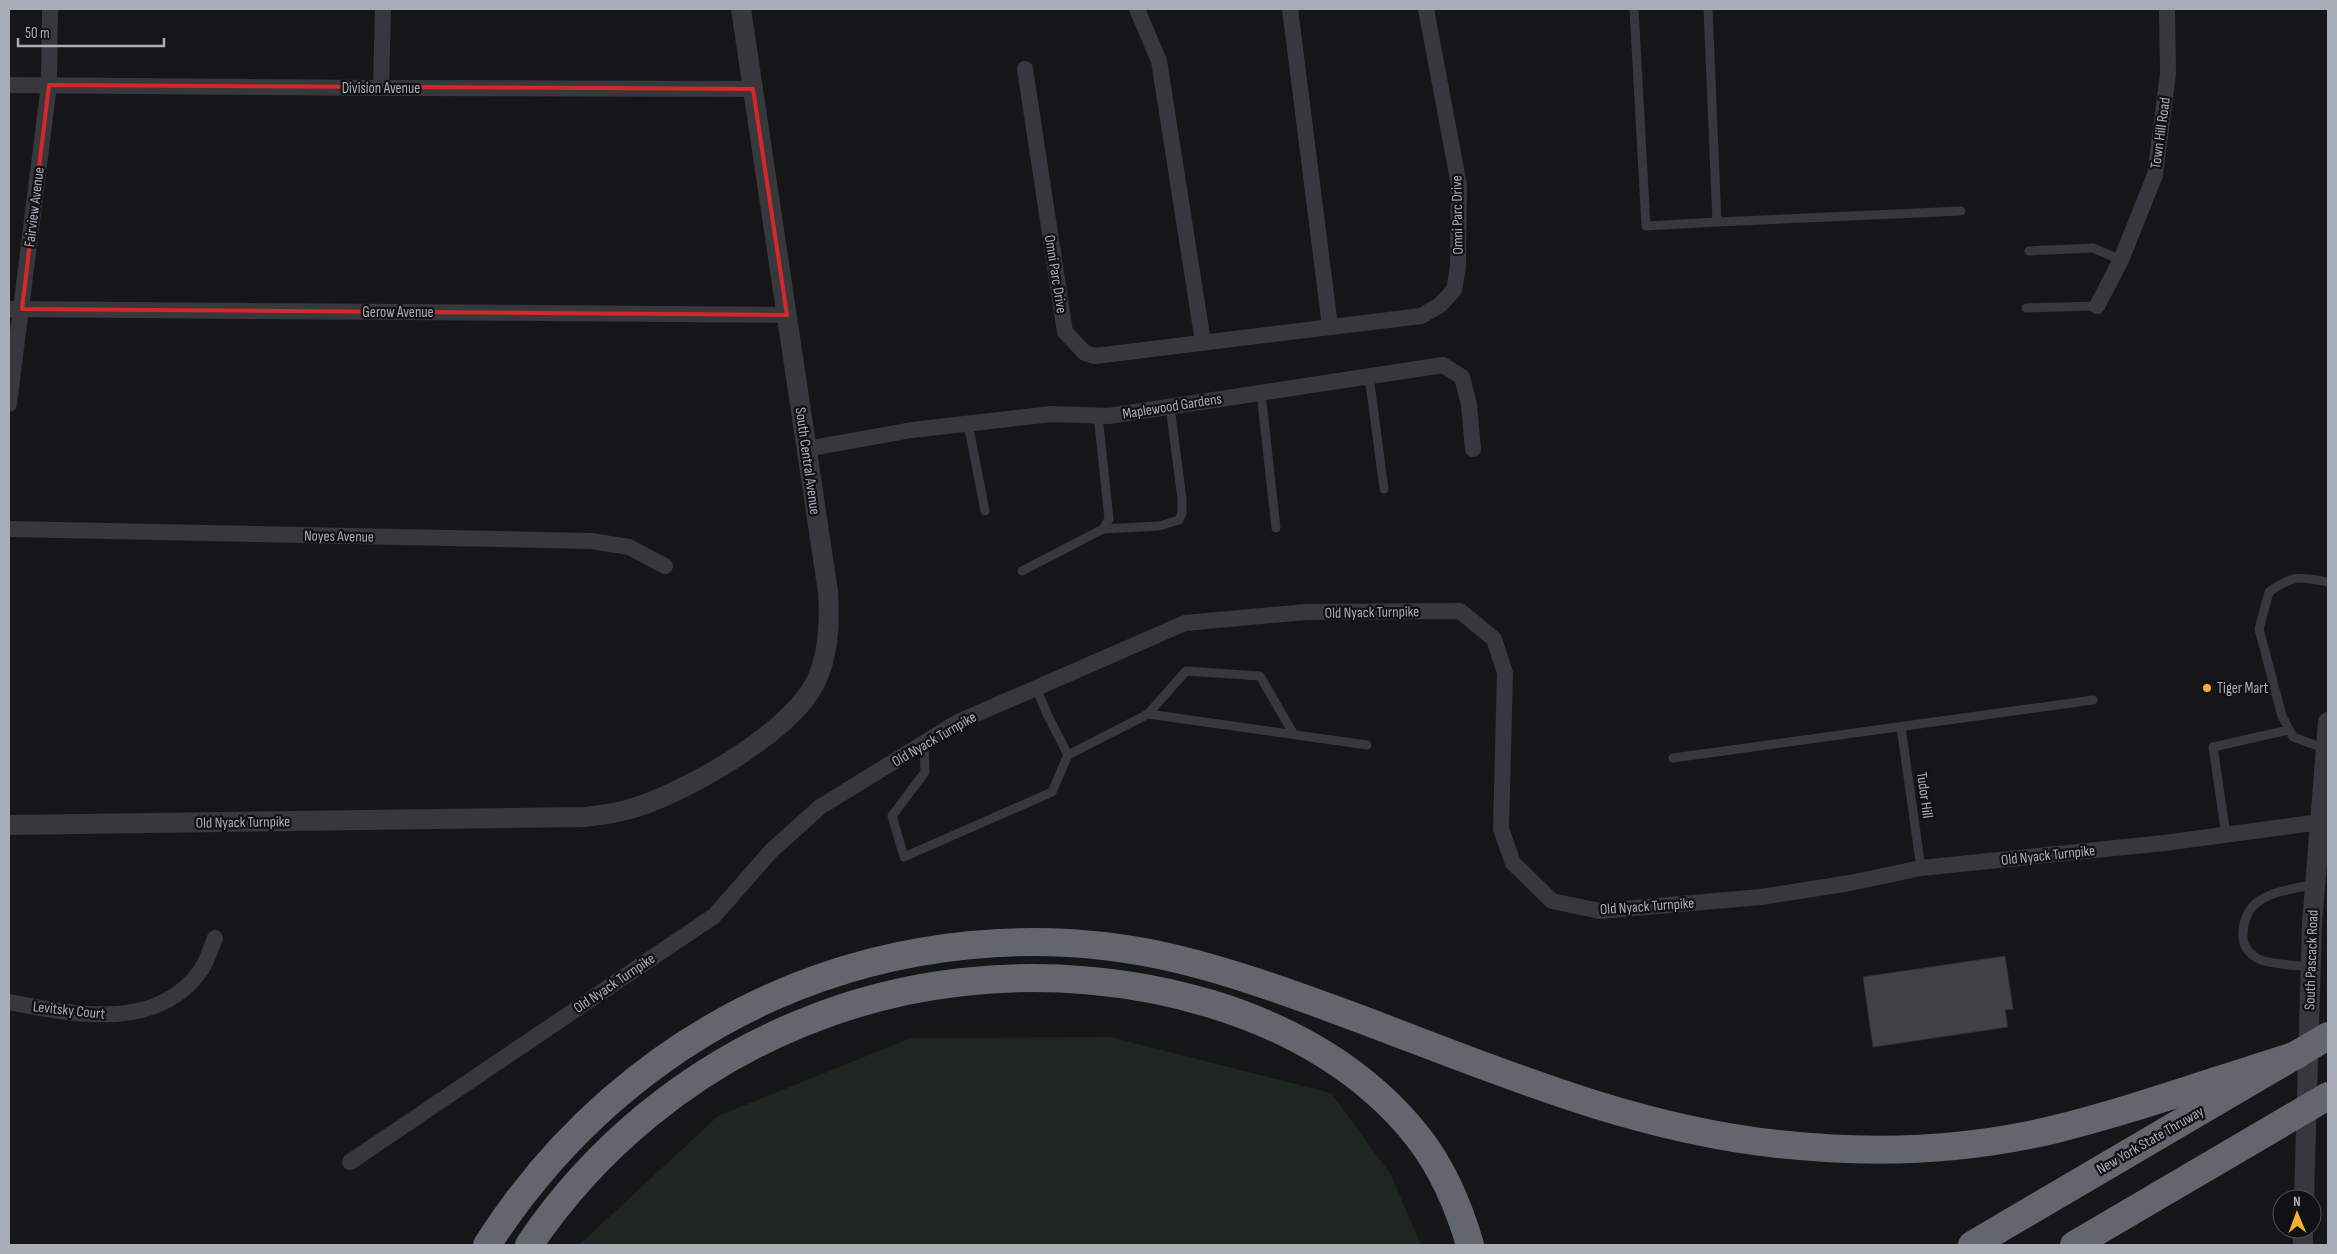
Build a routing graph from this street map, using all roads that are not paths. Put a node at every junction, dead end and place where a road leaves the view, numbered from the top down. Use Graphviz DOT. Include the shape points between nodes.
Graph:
graph roads {
  1 [pos="50,9"];
  2 [pos="383,9"];
  3 [pos="741,9"];
  4 [pos="1137,9"];
  5 [pos="1290,9"];
  6 [pos="1426,9"];
  7 [pos="1634,9"];
  8 [pos="1708,9"];
  9 [pos="2167,9"];
  10 [pos="1025,69"];
  11 [pos="9,84"];
  12 [pos="49,85"];
  13 [pos="381,88"];
  14 [pos="753,89"];
  15 [pos="1961,211"];
  16 [pos="1718,222"];
  17 [pos="2030,251"];
  18 [pos="2121,260"];
  19 [pos="2097,306"];
  20 [pos="2026,308"];
  21 [pos="15,309"];
  22 [pos="787,315"];
  23 [pos="1330,326"];
  24 [pos="1203,342"];
  25 [pos="1369,376"];
  26 [pos="1261,393"];
  27 [pos="9,404"];
  28 [pos="1170,406"];
  29 [pos="1098,415"];
  30 [pos="968,423"];
  31 [pos="806,449"];
  32 [pos="1473,449"];
  33 [pos="1384,489"];
  34 [pos="985,511"];
  35 [pos="9,528"];
  36 [pos="1276,528"];
  37 [pos="1103,529"];
  38 [pos="665,566"];
  39 [pos="1022,571"];
  40 [pos="2328,582"];
  41 [pos="1036,687"];
  42 [pos="2093,700"];
  43 [pos="1148,714"];
  44 [pos="2328,722"];
  45 [pos="1901,727"];
  46 [pos="2289,730"];
  47 [pos="1293,733"];
  48 [pos="924,745"];
  49 [pos="1368,745"];
  50 [pos="2326,749"];
  51 [pos="1068,755"];
  52 [pos="1672,758"];
  53 [pos="626,811"];
  54 [pos="2320,822"];
  55 [pos="9,825"];
  56 [pos="2226,835"];
  57 [pos="1920,868"];
  58 [pos="2315,884"];
  59 [pos="215,938"];
  60 [pos="2310,967"];
  61 [pos="9,1002"];
  62 [pos="2328,1036"];
  63 [pos="2328,1096"];
  64 [pos="2198,1098"];
  65 [pos="350,1162"];
  66 [pos="2304,1189"];
  67 [pos="487,1245"];
  68 [pos="529,1245"];
  69 [pos="1470,1245"];
  70 [pos="1972,1245"];
  71 [pos="2074,1245"];
  1 -- 12 [label="street, Fairview Avenue"];
  2 -- 13 [label="street"];
  3 -- 14 [label="street, South Central Avenue"];
  4 -- 24 [label="street" via="1159,61"];
  5 -- 23 [label="street"];
  6 -- 23 [label="street, Omni Parc Drive" via="1459,185 1458,267 1454,290 1440,305 1421,316"];
  7 -- 16 [label="lane" via="1646,226"];
  8 -- 16 [label="lane"];
  9 -- 18 [label="street, Town Hill Road" via="2168,74 2155,175"];
  10 -- 24 [label="street, Omni Parc Drive" via="1065,332 1084,353 1095,356"];
  11 -- 12 [label="street, Division Avenue"];
  12 -- 13 [label="street, Division Avenue"];
  12 -- 21 [label="street, Fairview Avenue"];
  13 -- 14 [label="street, Division Avenue"];
  14 -- 22 [label="street, South Central Avenue"];
  15 -- 16 [label="lane"];
  17 -- 18 [label="lane" via="2093,248"];
  18 -- 19 [label="street, Town Hill Road"];
  19 -- 20 [label="lane"];
  21 -- 22 [label="street, Gerow Avenue"];
  21 -- 27 [label="street, Fairview Avenue"];
  22 -- 31 [label="street, South Central Avenue"];
  23 -- 24 [label="street, Omni Parc Drive"];
  25 -- 26 [label="street, Maplewood Gardens"];
  25 -- 32 [label="street, Maplewood Gardens" via="1443,365 1462,377 1469,405"];
  25 -- 33 [label="lane"];
  26 -- 28 [label="street, Maplewood Gardens"];
  26 -- 36 [label="lane"];
  28 -- 29 [label="street, Maplewood Gardens"];
  28 -- 37 [label="lane" via="1182,499 1179,520 1159,526"];
  29 -- 30 [label="street, Maplewood Gardens" via="1052,414"];
  29 -- 37 [label="lane" via="1109,519"];
  30 -- 31 [label="street, Maplewood Gardens"];
  30 -- 34 [label="lane"];
  31 -- 53 [label="street, South Central Avenue" via="830,622 825,652 814,685 793,713 757,743 662,798"];
  35 -- 38 [label="street, Noyes Avenue" via="591,542 629,547"];
  37 -- 39 [label="lane"];
  40 -- 46 [label="lane" via="2298,577 2286,580 2268,592 2259,629 2282,716"];
  41 -- 48 [label="street, Old Nyack Turnpike" via="958,722"];
  41 -- 51 [label="lane"];
  41 -- 57 [label="street, Old Nyack Turnpike" via="1185,623 1306,612 1460,611 1494,639 1505,673 1501,829 1513,863 1552,901 1600,911 1760,897 1850,884"];
  42 -- 45 [label="lane"];
  43 -- 47 [label="lane"];
  43 -- 47 [label="lane" via="1186,672 1260,676"];
  43 -- 51 [label="lane"];
  44 -- 50 [label="street, South Pascack Road"];
  45 -- 52 [label="lane"];
  45 -- 57 [label="lane, Tudor Hill"];
  46 -- 50 [label="lane" via="2293,737"];
  46 -- 56 [label="lane" via="2213,747"];
  47 -- 49 [label="lane"];
  48 -- 51 [label="lane" via="925,772 892,816 904,857 1052,792"];
  48 -- 65 [label="street, Old Nyack Turnpike" via="820,807 772,850 714,916"];
  50 -- 54 [label="street, South Pascack Road"];
  53 -- 55 [label="street, Old Nyack Turnpike" via="585,817"];
  54 -- 56 [label="street, Old Nyack Turnpike"];
  54 -- 58 [label="street, South Pascack Road"];
  56 -- 57 [label="street, Old Nyack Turnpike"];
  58 -- 60 [label="street, South Pascack Road"];
  58 -- 60 [label="lane" via="2270,895 2250,907 2244,920 2243,940 2248,953 2261,960"];
  59 -- 61 [label="street, Levitsky Court" via="201,970 174,998 141,1011 105,1016"];
  60 -- 66 [label="street, South Pascack Road"];
  62 -- 64 [label="highway, New York State Thruway" via="2297,1055"];
  63 -- 71 [label="highway"];
  64 -- 67 [label="highway" via="1989,1141 1884,1149 1777,1144 1705,1133 1636,1117 1265,985 1174,958 1067,943 959,946 889,959 821,978 754,1005 691,1040 632,1082 579,1130 531,1183"];
  64 -- 70 [label="highway, New York State Thruway"];
  68 -- 69 [label="highway" via="579,1181 627,1132 681,1090 740,1053 800,1024 862,1002 963,982 1032,978 1101,982 1168,993 1251,1018 1317,1050 1360,1078 1382,1097 1420,1139 1452,1193"];
}
